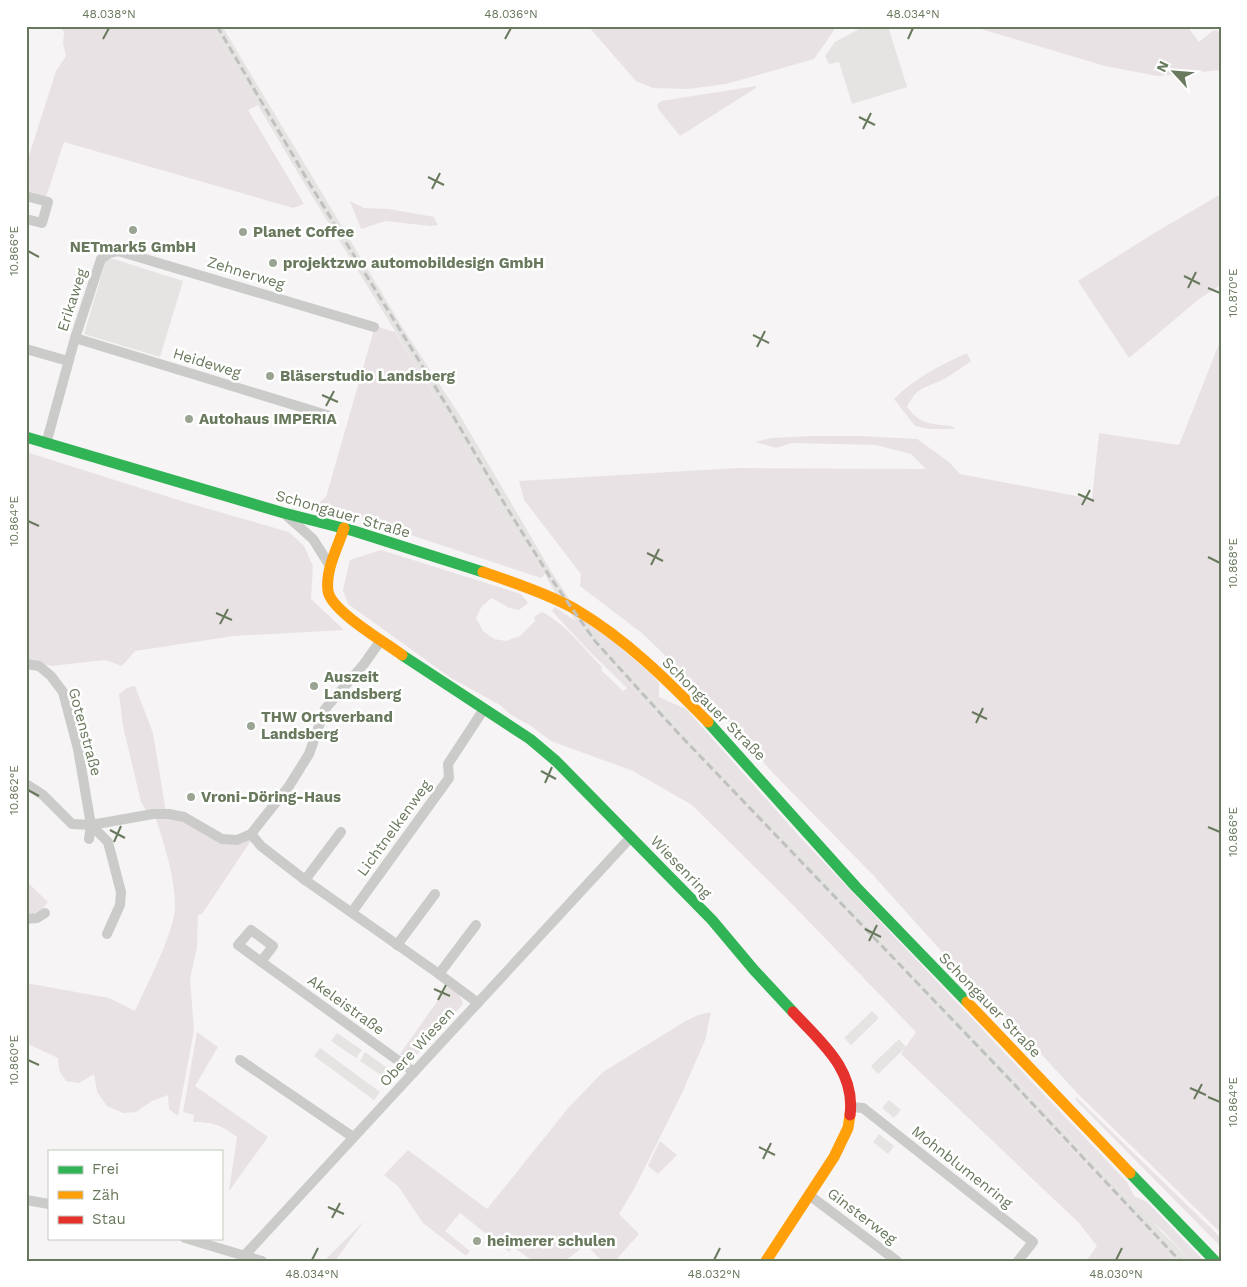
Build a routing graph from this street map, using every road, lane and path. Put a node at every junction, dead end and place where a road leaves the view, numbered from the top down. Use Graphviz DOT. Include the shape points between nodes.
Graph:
graph roads {
  1 [pos="26,196"];
  2 [pos="26,219"];
  3 [pos="108,252"];
  4 [pos="374,327"];
  5 [pos="75,338"];
  6 [pos="26,349"];
  7 [pos="68,361"];
  8 [pos="330,416"];
  9 [pos="26,437"];
  10 [pos="46,444"];
  11 [pos="284,513"];
  12 [pos="344,528"];
  13 [pos="330,566"];
  14 [pos="382,640"];
  15 [pos="26,664"];
  16 [pos="484,709"];
  17 [pos="26,784"];
  18 [pos="91,825"];
  19 [pos="341,832"];
  20 [pos="251,834"];
  21 [pos="631,837"];
  22 [pos="89,839"];
  23 [pos="305,880"];
  24 [pos="435,894"];
  25 [pos="352,912"];
  26 [pos="45,914"];
  27 [pos="26,919"];
  28 [pos="476,925"];
  29 [pos="107,934"];
  30 [pos="397,945"];
  31 [pos="261,962"];
  32 [pos="439,974"];
  33 [pos="478,1003"];
  34 [pos="240,1060"];
  35 [pos="414,1072"];
  36 [pos="851,1107"];
  37 [pos="353,1137"];
  38 [pos="809,1195"];
  39 [pos="26,1200"];
  40 [pos="48,1204"];
  41 [pos="192,1240"];
  42 [pos="245,1255"];
  43 [pos="262,1261"];
  44 [pos="766,1261"];
  45 [pos="897,1261"];
  46 [pos="1018,1261"];
  47 [pos="1215,1261"];
  1 -- 2 [label="street" via="48,202 42,223"];
  3 -- 4 [label="street, Zehnerweg" via="118,251"];
  3 -- 5 [label="street, Erikaweg" via="101,259"];
  5 -- 7 [label="street, Erikaweg"];
  5 -- 8 [label="street, Heideweg"];
  6 -- 7 [label="street"];
  7 -- 10 [label="street, Erikaweg"];
  9 -- 10 [label="main road, Schongauer Straße"];
  10 -- 11 [label="main road, Schongauer Straße"];
  11 -- 12 [label="main road, Schongauer Straße"];
  11 -- 13 [label="street" via="313,539"];
  12 -- 13 [label="main road, Wiesenring"];
  12 -- 47 [label="main road, Schongauer Straße" via="543,595 573,608 624,642 669,682 720,735 856,887"];
  13 -- 14 [label="main road, Wiesenring" via="328,592 333,602"];
  14 -- 16 [label="main road, Wiesenring"];
  14 -- 20 [label="street" via="325,709 309,754 289,786"];
  15 -- 18 [label="street, Gotenstraße" via="45,671 63,692 78,749"];
  16 -- 21 [label="main road, Wiesenring" via="549,755"];
  16 -- 25 [label="street, Lichtnelkenweg" via="448,764 449,778"];
  17 -- 18 [label="street" via="43,795 72,824"];
  18 -- 20 [label="street" via="169,814 184,817 222,839 237,840"];
  18 -- 22 [label="street, Gotenstraße"];
  18 -- 29 [label="street" via="108,842 120,892 120,905"];
  19 -- 23 [label="street"];
  20 -- 23 [label="street" via="261,846"];
  21 -- 33 [label="street, Obere Wiesen"];
  21 -- 36 [label="main road, Wiesenring" via="712,920 831,1053 849,1086"];
  23 -- 25 [label="street"];
  24 -- 30 [label="street"];
  25 -- 30 [label="street"];
  26 -- 27 [label="street"];
  28 -- 32 [label="street"];
  30 -- 32 [label="street"];
  31 -- 35 [label="street, Akeleistraße"];
  32 -- 33 [label="street"];
  33 -- 35 [label="street, Obere Wiesen"];
  34 -- 37 [label="street"];
  35 -- 37 [label="street, Obere Wiesen"];
  36 -- 38 [label="main road, Wiesenring" via="848,1128"];
  36 -- 46 [label="street, Mohnblumenring" via="863,1108 1033,1242"];
  37 -- 42 [label="street, Obere Wiesen"];
  38 -- 44 [label="main road, Wiesenring"];
  38 -- 45 [label="street, Ginsterweg"];
  39 -- 40 [label="street"];
  41 -- 42 [label="street"];
  42 -- 43 [label="street"];
}
